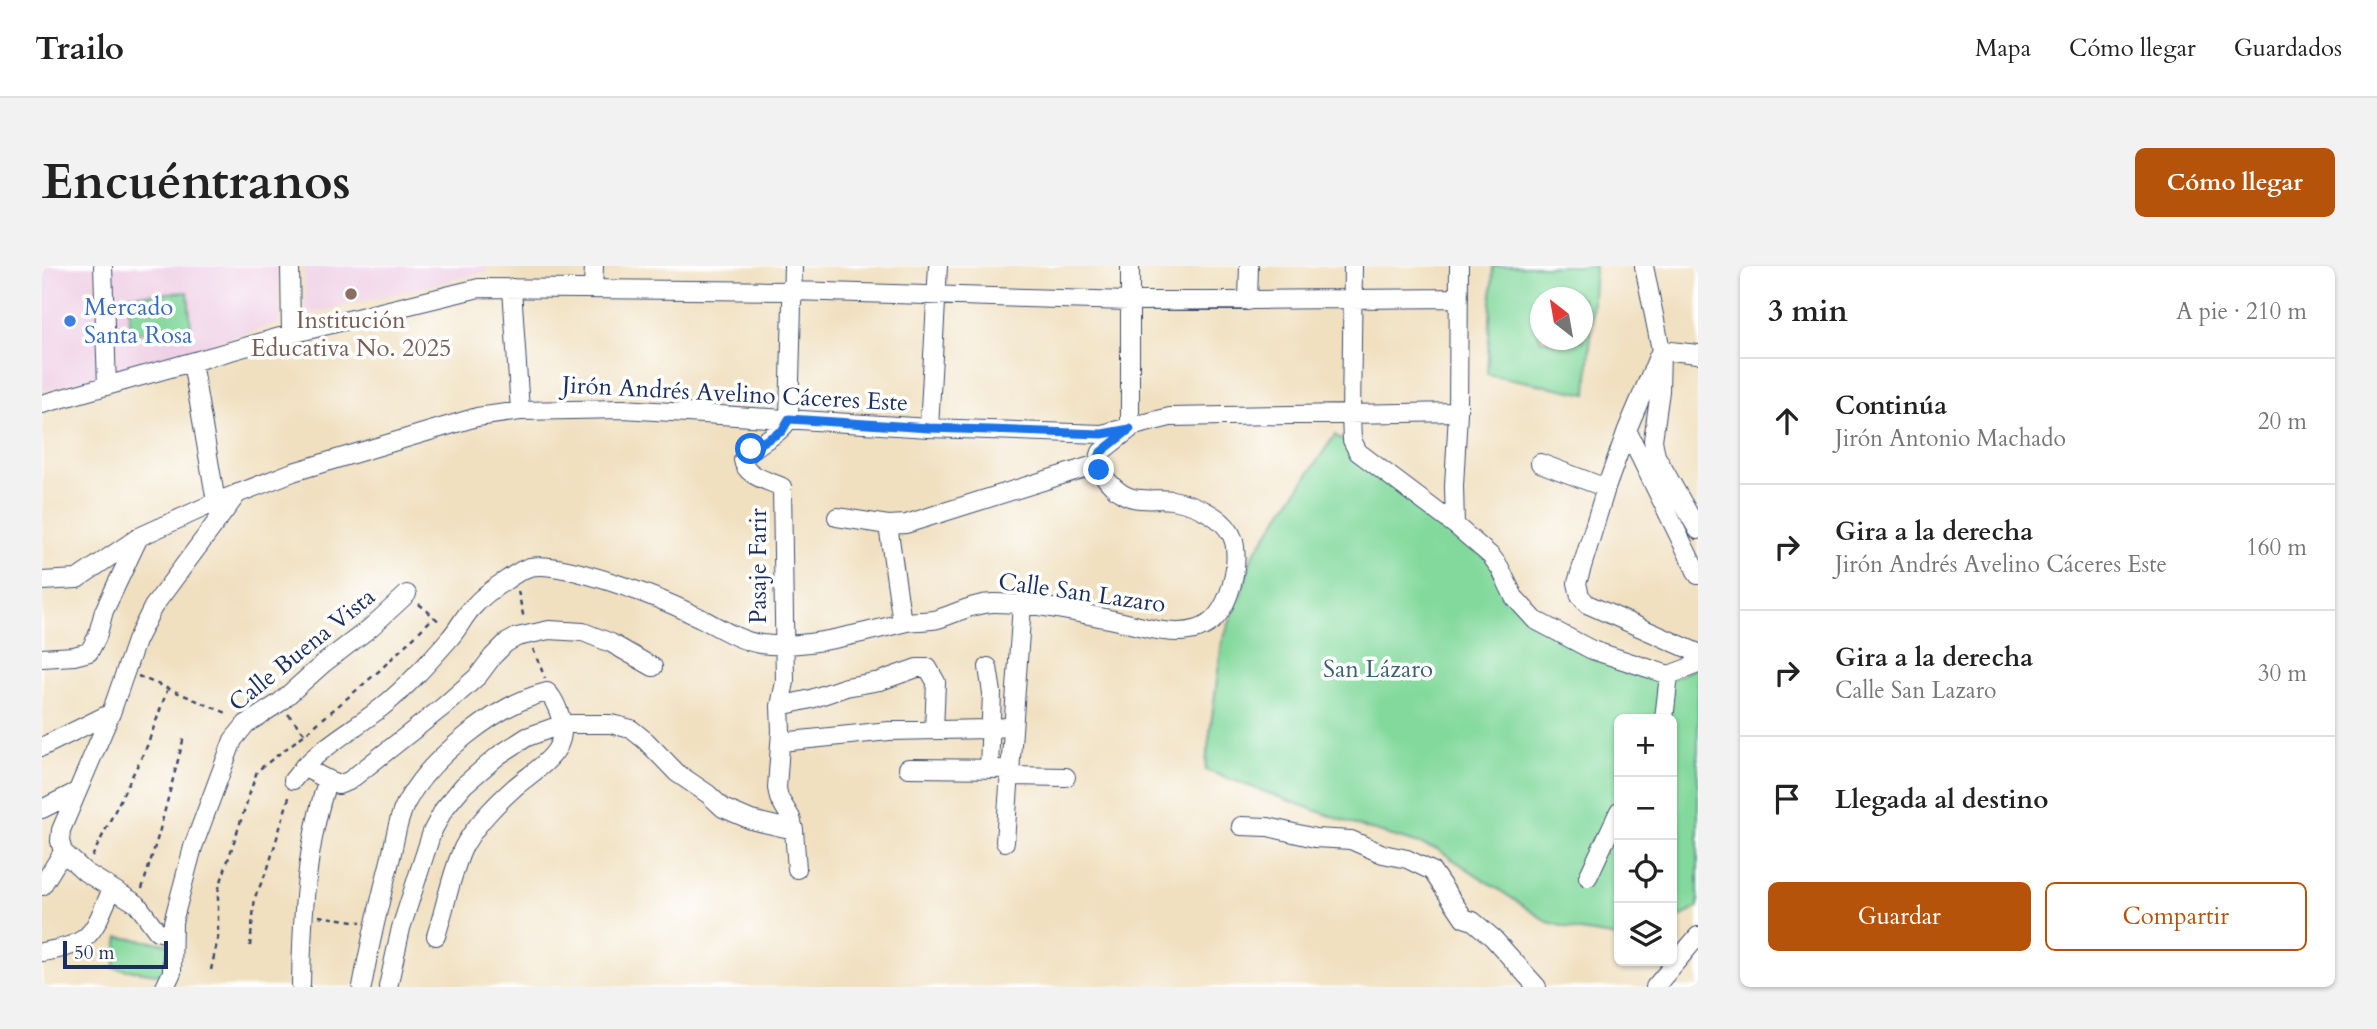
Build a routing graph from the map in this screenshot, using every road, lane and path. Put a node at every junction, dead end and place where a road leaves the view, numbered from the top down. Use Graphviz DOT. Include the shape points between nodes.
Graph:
graph roads {
  1 [pos="103,266"];
  2 [pos="290,266"];
  3 [pos="594,266"];
  4 [pos="793,266"];
  5 [pos="938,266"];
  6 [pos="1130,266"];
  7 [pos="1249,266"];
  8 [pos="1353,266"];
  9 [pos="1460,266"];
  10 [pos="1644,266"];
  11 [pos="512,288"];
  12 [pos="593,289"];
  13 [pos="793,291"];
  14 [pos="937,295"];
  15 [pos="1459,298"];
  16 [pos="1353,300"];
  17 [pos="1129,301"];
  18 [pos="1248,301"];
  19 [pos="291,334"];
  20 [pos="1661,350"];
  21 [pos="1698,354"];
  22 [pos="192,362"];
  23 [pos="107,386"];
  24 [pos="42,404"];
  25 [pos="520,411"];
  26 [pos="1458,412"];
  27 [pos="1351,415"];
  28 [pos="789,419"];
  29 [pos="929,428"];
  30 [pos="1130,429"];
  31 [pos="1627,430"];
  32 [pos="1540,463"];
  33 [pos="1097,464"];
  34 [pos="1606,488"];
  35 [pos="238,493"];
  36 [pos="216,502"];
  37 [pos="836,517"];
  38 [pos="888,525"];
  39 [pos="1455,525"];
  40 [pos="1698,530"];
  41 [pos="139,537"];
  42 [pos="1698,575"];
  43 [pos="42,581"];
  44 [pos="407,594"];
  45 [pos="1023,605"];
  46 [pos="902,623"];
  47 [pos="454,634"];
  48 [pos="783,645"];
  49 [pos="1698,653"];
  50 [pos="42,657"];
  51 [pos="1698,664"];
  52 [pos="653,667"];
  53 [pos="988,667"];
  54 [pos="126,671"];
  55 [pos="1669,675"];
  56 [pos="168,688"];
  57 [pos="279,703"];
  58 [pos="780,706"];
  59 [pos="111,713"];
  60 [pos="229,714"];
  61 [pos="1665,714"];
  62 [pos="563,724"];
  63 [pos="1013,726"];
  64 [pos="989,729"];
  65 [pos="934,730"];
  66 [pos="305,734"];
  67 [pos="184,737"];
  68 [pos="781,742"];
  69 [pos="42,747"];
  70 [pos="908,768"];
  71 [pos="989,768"];
  72 [pos="1011,773"];
  73 [pos="298,774"];
  74 [pos="1066,777"];
  75 [pos="328,779"];
  76 [pos="76,792"];
  77 [pos="42,809"];
  78 [pos="1614,822"];
  79 [pos="1241,826"];
  80 [pos="794,830"];
  81 [pos="1005,842"];
  82 [pos="63,852"];
  83 [pos="797,869"];
  84 [pos="85,872"];
  85 [pos="1588,877"];
  86 [pos="42,886"];
  87 [pos="112,889"];
  88 [pos="137,904"];
  89 [pos="172,935"];
  90 [pos="436,936"];
  91 [pos="1698,936"];
  92 [pos="250,946"];
  93 [pos="42,952"];
  94 [pos="301,985"];
  95 [pos="167,986"];
  96 [pos="1658,986"];
  97 [pos="362,987"];
  98 [pos="388,987"];
  99 [pos="1537,987"];
  1 -- 23 [label="street"];
  2 -- 19 [label="street"];
  3 -- 12 [label="street"];
  4 -- 13 [label="street"];
  5 -- 14 [label="street"];
  6 -- 17 [label="street"];
  7 -- 18 [label="street"];
  8 -- 16 [label="street"];
  9 -- 15 [label="street"];
  10 -- 20 [label="street"];
  11 -- 12 [label="street"];
  11 -- 19 [label="street" via="479,288"];
  11 -- 25 [label="street"];
  12 -- 13 [label="street"];
  13 -- 14 [label="street"];
  13 -- 28 [label="street"];
  14 -- 17 [label="street"];
  14 -- 29 [label="street"];
  15 -- 16 [label="street"];
  15 -- 26 [label="street"];
  16 -- 18 [label="street"];
  16 -- 27 [label="street"];
  17 -- 18 [label="street"];
  17 -- 30 [label="street"];
  19 -- 22 [label="street"];
  20 -- 21 [label="street"];
  20 -- 31 [label="street"];
  20 -- 40 [label="street" via="1653,440 1656,456"];
  22 -- 23 [label="street"];
  22 -- 36 [label="street"];
  23 -- 24 [label="street"];
  25 -- 28 [label="street, Jirón Andrés Avelino Cáceres Este" via="622,409"];
  25 -- 35 [label="street, Jirón Andrés Avelino Cáceres Este" via="461,422"];
  26 -- 27 [label="street, Jirón Andrés Avelino Cáceres Este"];
  26 -- 39 [label="street"];
  27 -- 30 [label="street, Jirón Andrés Avelino Cáceres Este" via="1170,417"];
  27 -- 39 [label="street" via="1357,452"];
  28 -- 29 [label="street, Jirón Andrés Avelino Cáceres Este"];
  28 -- 48 [label="street, Pasaje Farir" via="782,431 751,449 743,460 749,472 782,487"];
  29 -- 30 [label="street, Jirón Andrés Avelino Cáceres Este" via="1102,434"];
  30 -- 33 [label="street" via="1101,452"];
  31 -- 34 [label="street"];
  31 -- 42 [label="street"];
  32 -- 34 [label="street"];
  33 -- 38 [label="street" via="906,524"];
  33 -- 45 [label="street, Calle San Lazaro" via="1111,485 1132,498 1174,500 1221,521 1236,544 1231,589 1223,609 1199,629 1180,631"];
  34 -- 49 [label="street" via="1577,583 1580,596 1587,604"];
  35 -- 36 [label="street, Jirón Andrés Avelino Cáceres Este"];
  35 -- 54 [label="street" via="153,607"];
  36 -- 41 [label="street, Jirón Andrés Avelino Cáceres Este"];
  37 -- 38 [label="street"];
  38 -- 46 [label="street"];
  39 -- 55 [label="street" via="1491,556 1514,597 1535,620 1592,650"];
  41 -- 43 [label="street, Jirón Andrés Avelino Cáceres Este" via="77,579"];
  41 -- 50 [label="street" via="89,652"];
  44 -- 47 [label="path"];
  44 -- 57 [label="street, Calle Buena Vista"];
  45 -- 46 [label="street, Calle San Lazaro" via="981,604 932,620"];
  45 -- 63 [label="street"];
  46 -- 48 [label="street, Calle San Lazaro"];
  47 -- 48 [label="street, Calle San Lazaro" via="485,593 526,568 541,565 657,598 750,642"];
  47 -- 73 [label="street, Calle San Lazaro" via="383,706"];
  48 -- 58 [label="street, Pasaje Farir" via="785,682"];
  51 -- 55 [label="street"];
  52 -- 75 [label="street" via="583,632 549,630 517,637 499,649 478,676 444,706 344,785"];
  53 -- 64 [label="street" via="992,693"];
  54 -- 56 [label="path"];
  54 -- 59 [label="street"];
  55 -- 61 [label="street"];
  56 -- 60 [label="path"];
  56 -- 84 [label="path" via="147,746"];
  57 -- 66 [label="path"];
  57 -- 89 [label="street, Calle Buena Vista" via="257,715 233,740 193,847"];
  58 -- 65 [label="street" via="928,668 936,682"];
  58 -- 68 [label="street, Pasaje Farir"];
  59 -- 69 [label="street"];
  59 -- 76 [label="street"];
  62 -- 80 [label="street" via="611,724 631,729 723,808"];
  62 -- 90 [label="street" via="554,754 482,820 463,849"];
  62 -- 97 [label="street" via="547,692 524,699 481,724 437,762 414,791 399,823"];
  62 -- 98 [label="street" via="527,737 499,755 444,809 432,831 401,928"];
  63 -- 64 [label="street"];
  63 -- 72 [label="street"];
  64 -- 65 [label="street"];
  64 -- 71 [label="street"];
  65 -- 68 [label="street"];
  67 -- 88 [label="path"];
  68 -- 80 [label="street, Pasaje Farir" via="777,788"];
  70 -- 71 [label="street"];
  71 -- 72 [label="street"];
  72 -- 74 [label="street"];
  72 -- 81 [label="street"];
  73 -- 75 [label="street"];
  73 -- 92 [label="path" via="255,897"];
  75 -- 94 [label="street" via="317,813 302,914"];
  76 -- 77 [label="street"];
  76 -- 82 [label="street" via="61,830"];
  78 -- 85 [label="street"];
  79 -- 99 [label="street" via="1351,840 1432,872 1464,918 1474,921"];
  80 -- 83 [label="street"];
  82 -- 84 [label="street"];
  82 -- 86 [label="street"];
  84 -- 87 [label="street"];
  87 -- 88 [label="street"];
  87 -- 93 [label="street" via="93,932 81,943"];
  88 -- 89 [label="street" via="157,932"];
  89 -- 95 [label="street, Calle Buena Vista" via="172,972"];
  91 -- 96 [label="street"];
}
